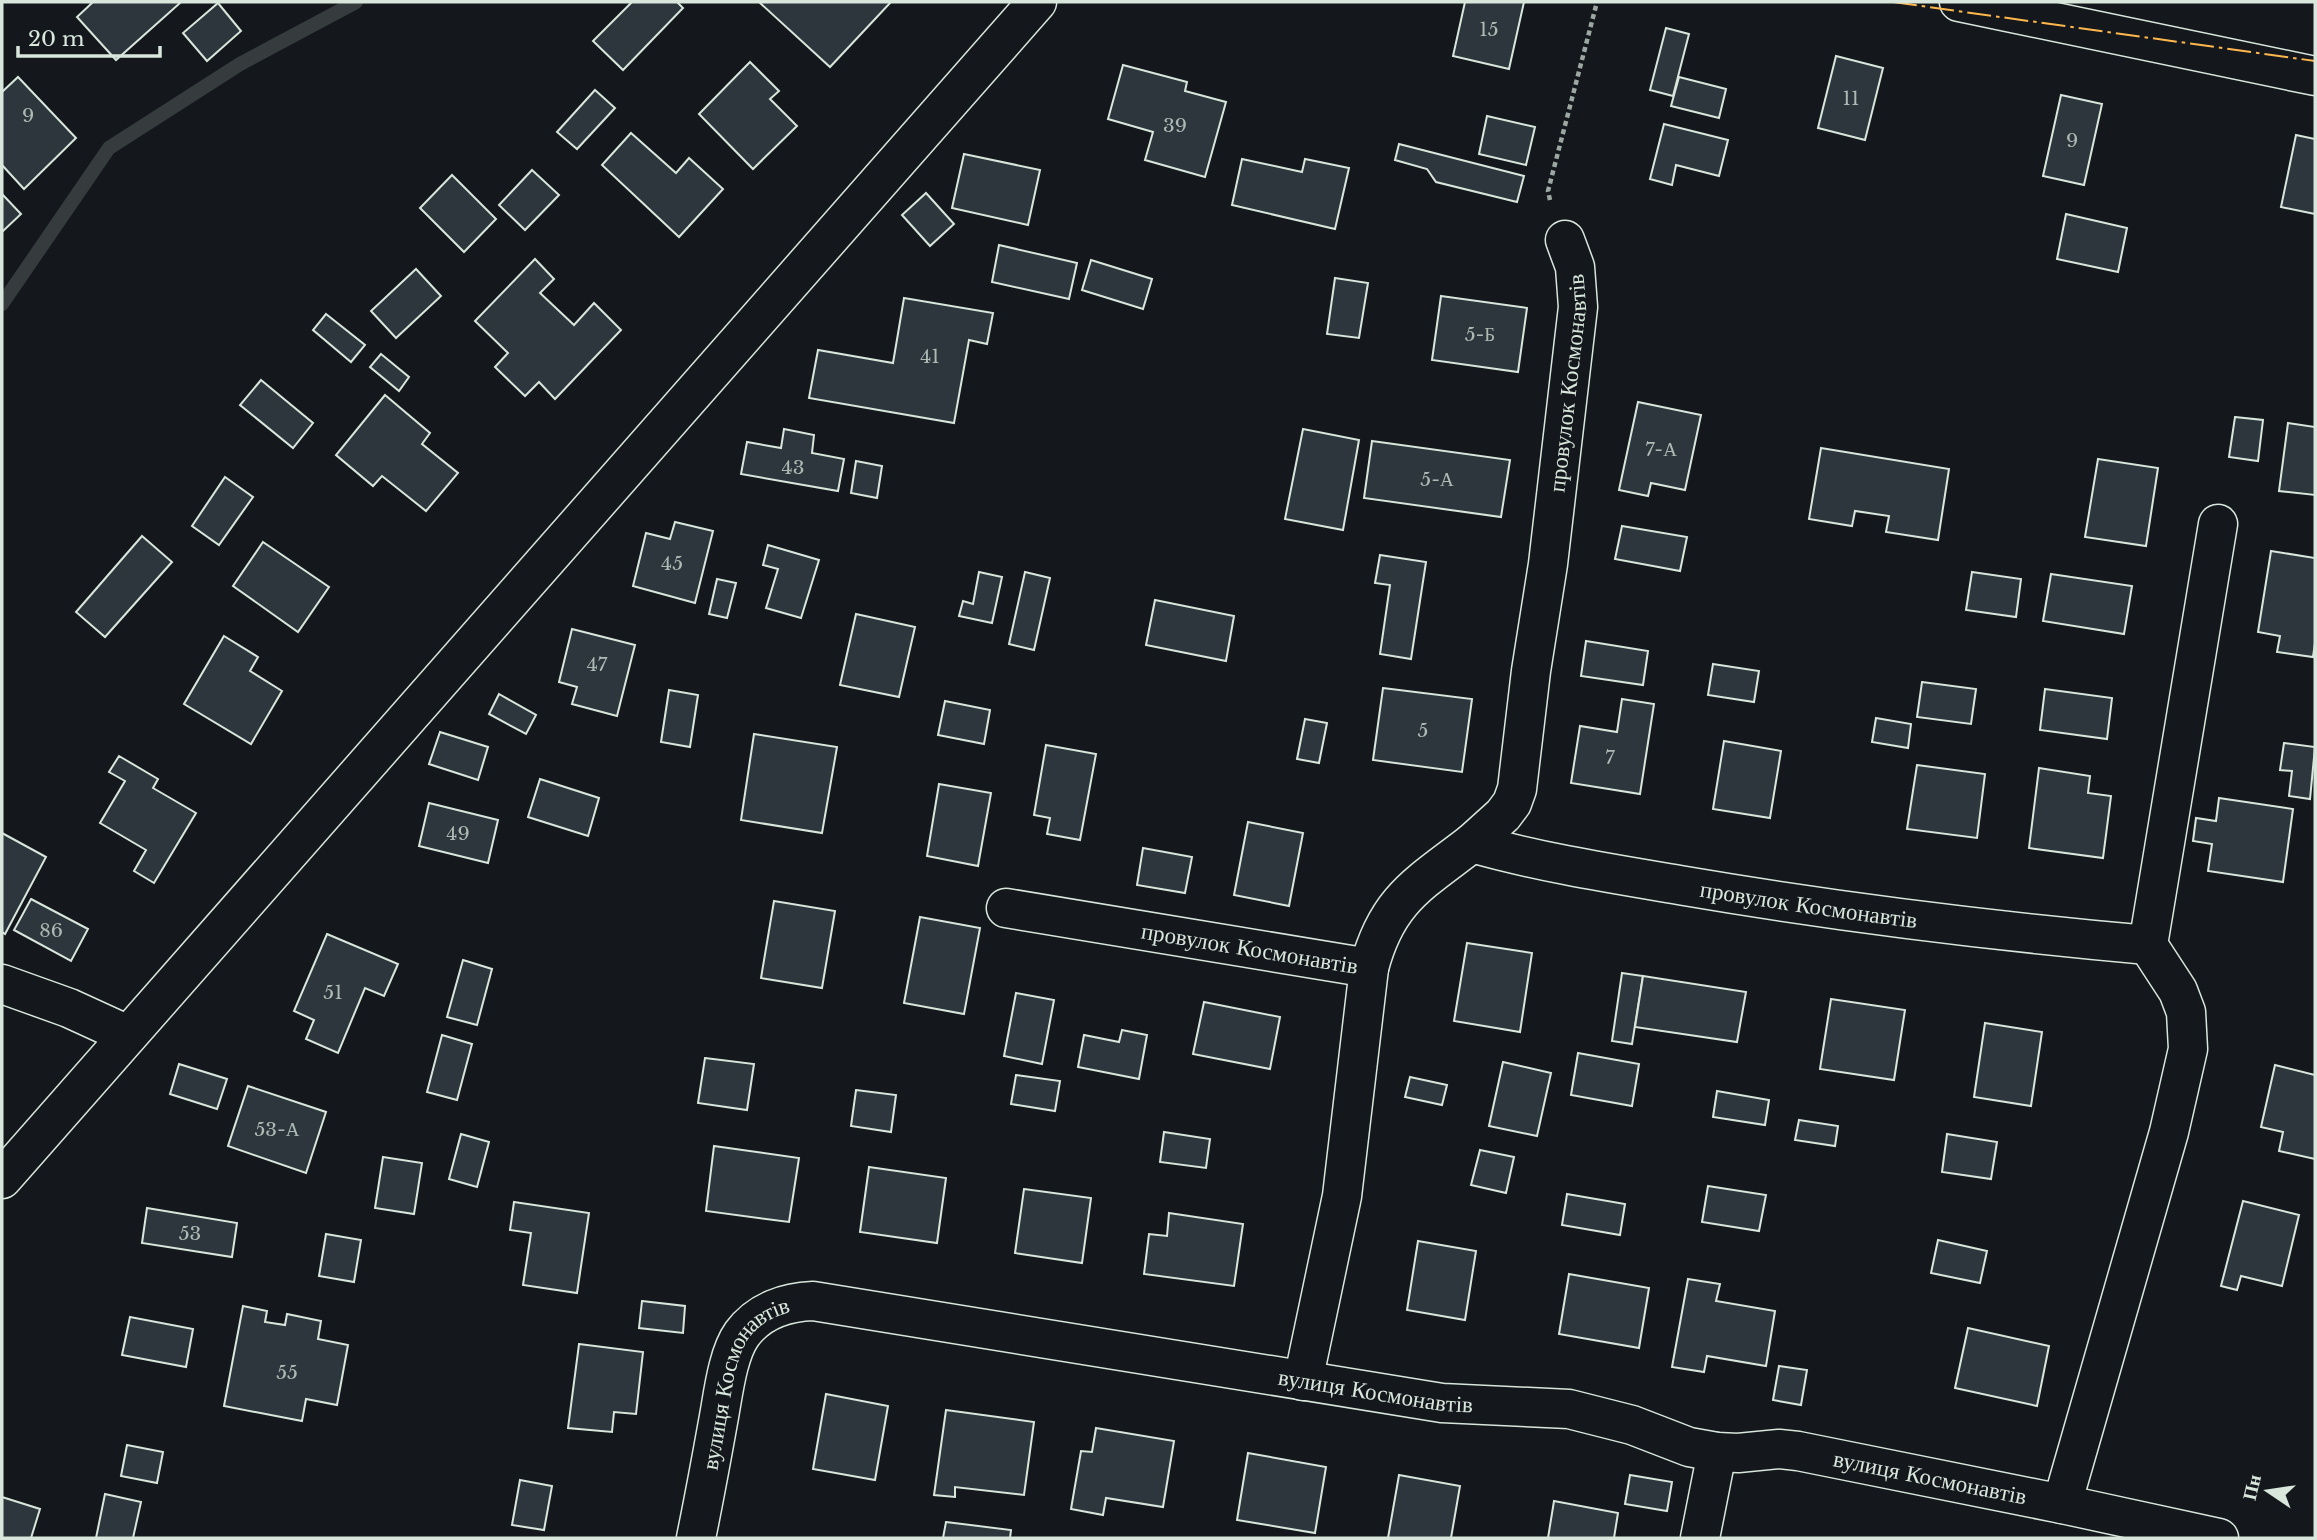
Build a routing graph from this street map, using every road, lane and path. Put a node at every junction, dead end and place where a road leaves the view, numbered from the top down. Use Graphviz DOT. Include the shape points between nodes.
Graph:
graph roads {
  1 [pos="1037,2"];
  2 [pos="1597,2"];
  3 [pos="1959,2"];
  4 [pos="2315,76"];
  5 [pos="1565,240"];
  6 [pos="2218,524"];
  7 [pos="1472,844"];
  8 [pos="1006,908"];
  9 [pos="2148,945"];
  10 [pos="1369,968"];
  11 [pos="2,984"];
  12 [pos="128,1035"];
  13 [pos="2,1179"];
  14 [pos="1303,1381"];
  15 [pos="1717,1452"];
  16 [pos="2062,1504"];
  17 [pos="696,1538"];
  18 [pos="1700,1538"];
  19 [pos="2219,1538"];
  1 -- 12 [label="street"];
  2 -- 5 [label="path" via="1548,191"];
  3 -- 4 [label="street"];
  5 -- 7 [label="street, провулок Космонавтів" via="1575,267 1578,307 1520,765 1512,803"];
  6 -- 9 [label="street"];
  7 -- 9 [label="street, провулок Космонавтів" via="1731,894 2022,934"];
  7 -- 10 [label="street, провулок Космонавтів" via="1405,895 1376,941"];
  8 -- 10 [label="street, провулок Космонавтів"];
  9 -- 16 [label="street" via="2178,990 2186,1012 2188,1049 2169,1132"];
  10 -- 14 [label="street" via="1342,1196"];
  11 -- 12 [label="street"];
  12 -- 13 [label="street"];
  14 -- 15 [label="street, вулиця Космонавтів" via="1442,1404 1569,1409"];
  14 -- 17 [label="street, вулиця Космонавтів" via="839,1304 792,1302 754,1321 741,1334 733,1353"];
  15 -- 16 [label="street, вулиця Космонавтів" via="1798,1451"];
  15 -- 18 [label="street"];
  16 -- 19 [label="street, вулиця Космонавтів"];
}
